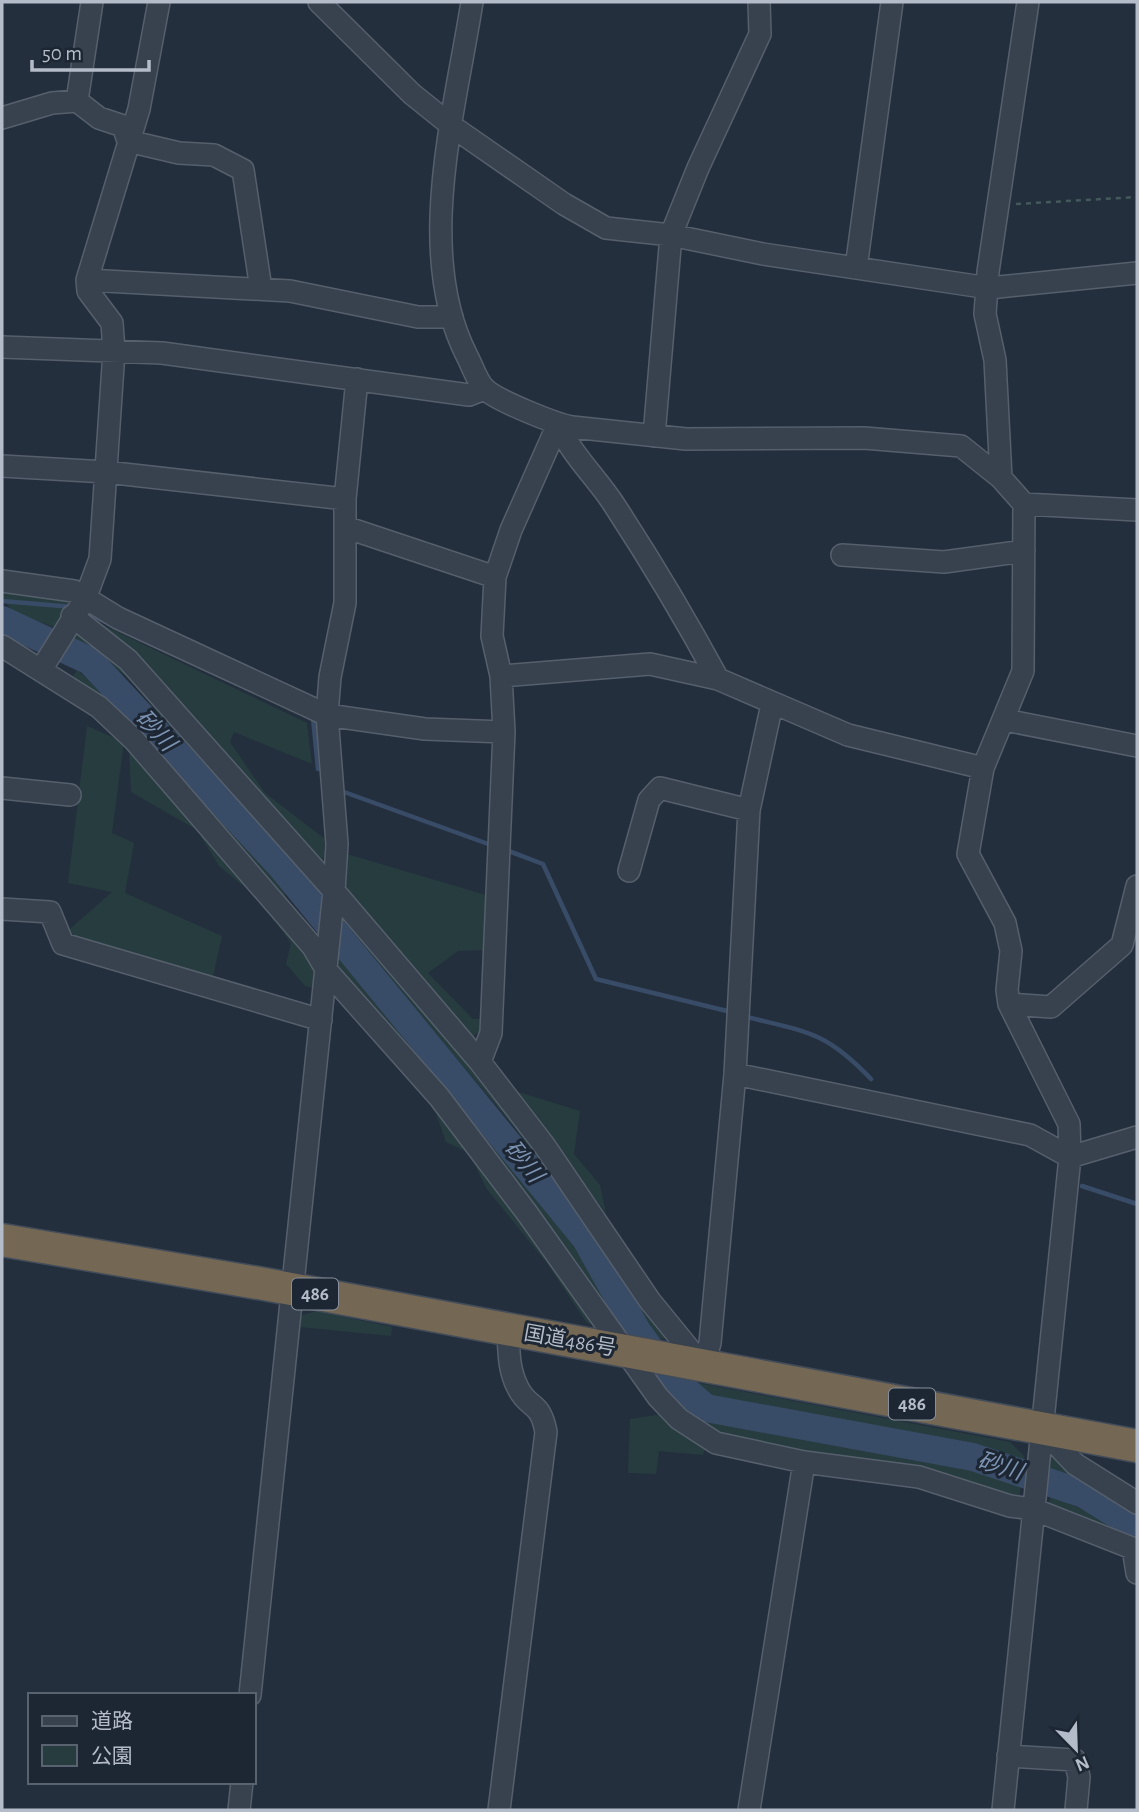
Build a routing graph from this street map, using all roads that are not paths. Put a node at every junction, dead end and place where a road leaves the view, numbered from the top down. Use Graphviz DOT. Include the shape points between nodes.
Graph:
graph roads {
  1 [pos="92,2"];
  2 [pos="159,2"];
  3 [pos="319,2"];
  4 [pos="472,2"];
  5 [pos="759,2"];
  6 [pos="892,2"];
  7 [pos="1028,2"];
  8 [pos="76,101"];
  9 [pos="2,118"];
  10 [pos="453,127"];
  11 [pos="128,141"];
  12 [pos="671,235"];
  13 [pos="856,268"];
  14 [pos="1137,273"];
  15 [pos="87,280"];
  16 [pos="989,288"];
  17 [pos="261,289"];
  18 [pos="452,317"];
  19 [pos="2,347"];
  20 [pos="114,352"];
  21 [pos="357,379"];
  22 [pos="484,389"];
  23 [pos="558,424"];
  24 [pos="654,436"];
  25 [pos="2,466"];
  26 [pos="106,472"];
  27 [pos="1002,478"];
  28 [pos="345,499"];
  29 [pos="1024,504"];
  30 [pos="1137,510"];
  31 [pos="345,527"];
  32 [pos="1024,551"];
  33 [pos="842,555"];
  34 [pos="495,577"];
  35 [pos="2,581"];
  36 [pos="85,599"];
  37 [pos="72,616"];
  38 [pos="2,646"];
  39 [pos="41,670"];
  40 [pos="501,676"];
  41 [pos="718,679"];
  42 [pos="772,704"];
  43 [pos="327,715"];
  44 [pos="1005,720"];
  45 [pos="504,732"];
  46 [pos="1137,746"];
  47 [pos="984,768"];
  48 [pos="2,788"];
  49 [pos="70,794"];
  50 [pos="748,810"];
  51 [pos="629,871"];
  52 [pos="1137,886"];
  53 [pos="334,891"];
  54 [pos="2,909"];
  55 [pos="327,971"];
  56 [pos="1009,1004"];
  57 [pos="321,1020"];
  58 [pos="480,1062"];
  59 [pos="735,1074"];
  60 [pos="1137,1138"];
  61 [pos="1070,1157"];
  62 [pos="2,1240"];
  63 [pos="291,1289"];
  64 [pos="508,1329"];
  65 [pos="628,1351"];
  66 [pos="695,1365"];
  67 [pos="1040,1439"];
  68 [pos="1137,1446"];
  69 [pos="804,1462"];
  70 [pos="1137,1503"];
  71 [pos="1033,1509"];
  72 [pos="1135,1549"];
  73 [pos="1137,1573"];
  74 [pos="250,1693"];
  75 [pos="1008,1756"];
  76 [pos="242,1784"];
  77 [pos="239,1810"];
  78 [pos="499,1810"];
  79 [pos="749,1810"];
  80 [pos="1003,1810"];
  81 [pos="1076,1810"];
  1 -- 8 [label="street"];
  2 -- 11 [label="street" via="139,109"];
  3 -- 10 [label="street" via="412,94"];
  4 -- 10 [label="street"];
  5 -- 12 [label="street" via="760,34"];
  6 -- 13 [label="street"];
  7 -- 16 [label="street"];
  8 -- 9 [label="street"];
  8 -- 11 [label="street" via="99,118 123,126"];
  10 -- 12 [label="street" via="606,228"];
  10 -- 18 [label="street" via="439,217 442,272"];
  11 -- 15 [label="street"];
  11 -- 17 [label="street" via="179,153 214,155 243,170"];
  12 -- 13 [label="street"];
  12 -- 24 [label="street"];
  13 -- 16 [label="street"];
  14 -- 16 [label="street"];
  15 -- 17 [label="street"];
  15 -- 20 [label="street" via="88,291 112,323"];
  16 -- 27 [label="street" via="985,314 995,360"];
  17 -- 18 [label="street" via="290,290 418,317"];
  18 -- 22 [label="street"];
  19 -- 20 [label="street"];
  20 -- 21 [label="street" via="162,353"];
  20 -- 26 [label="street"];
  21 -- 22 [label="street" via="469,395"];
  21 -- 28 [label="street"];
  22 -- 23 [label="street"];
  23 -- 24 [label="street"];
  23 -- 34 [label="street"];
  23 -- 41 [label="street" via="567,445 594,474 667,585"];
  24 -- 27 [label="street" via="863,438 961,446"];
  25 -- 26 [label="street"];
  26 -- 28 [label="street"];
  26 -- 36 [label="street" via="100,559"];
  27 -- 29 [label="street"];
  28 -- 31 [label="street"];
  29 -- 30 [label="street"];
  29 -- 32 [label="street"];
  31 -- 34 [label="street"];
  31 -- 43 [label="street" via="345,603"];
  32 -- 33 [label="street" via="944,562"];
  32 -- 44 [label="street" via="1023,671"];
  34 -- 40 [label="street" via="492,636"];
  35 -- 36 [label="street" via="74,592"];
  36 -- 37 [label="street"];
  36 -- 43 [label="street"];
  37 -- 39 [label="street"];
  37 -- 53 [label="street" via="128,660"];
  38 -- 39 [label="street"];
  39 -- 55 [label="street" via="99,707 134,740 313,947"];
  40 -- 41 [label="street" via="650,664"];
  40 -- 45 [label="street"];
  41 -- 42 [label="street"];
  42 -- 47 [label="street" via="848,735"];
  42 -- 50 [label="street"];
  43 -- 45 [label="street" via="425,729"];
  43 -- 53 [label="street" via="337,844"];
  44 -- 46 [label="street"];
  44 -- 47 [label="street"];
  45 -- 58 [label="street" via="491,1033"];
  47 -- 56 [label="street" via="968,854 1005,923 1011,951"];
  48 -- 49 [label="street"];
  50 -- 51 [label="street" via="660,788 649,800"];
  50 -- 59 [label="street"];
  52 -- 56 [label="street" via="1122,945 1051,1007"];
  53 -- 55 [label="street"];
  53 -- 58 [label="street"];
  54 -- 57 [label="street" via="50,912 63,944"];
  55 -- 57 [label="street"];
  55 -- 65 [label="street" via="439,1097"];
  56 -- 61 [label="street" via="1069,1124"];
  57 -- 63 [label="street"];
  58 -- 66 [label="street" via="544,1145"];
  59 -- 61 [label="street" via="1030,1135"];
  59 -- 66 [label="street" via="710,1343"];
  60 -- 61 [label="street"];
  61 -- 67 [label="street"];
  62 -- 63 [label="highway, 国道486号 / 486"];
  63 -- 64 [label="highway, 国道486号 / 486"];
  63 -- 74 [label="street"];
  64 -- 65 [label="highway, 国道486号 / 486"];
  64 -- 78 [label="street" via="510,1369 519,1391 542,1412 546,1432"];
  65 -- 66 [label="highway, 国道486号 / 486"];
  65 -- 69 [label="street" via="672,1412 716,1443"];
  66 -- 67 [label="highway, 国道486号 / 486"];
  67 -- 68 [label="highway, 国道486号 / 486"];
  67 -- 70 [label="street"];
  67 -- 71 [label="street"];
  69 -- 71 [label="street" via="919,1477"];
  69 -- 79 [label="street"];
  71 -- 72 [label="street"];
  71 -- 75 [label="street"];
  72 -- 73 [label="street"];
  75 -- 80 [label="street"];
  75 -- 81 [label="street" via="1075,1760 1079,1777"];
  76 -- 77 [label="street"];
}
